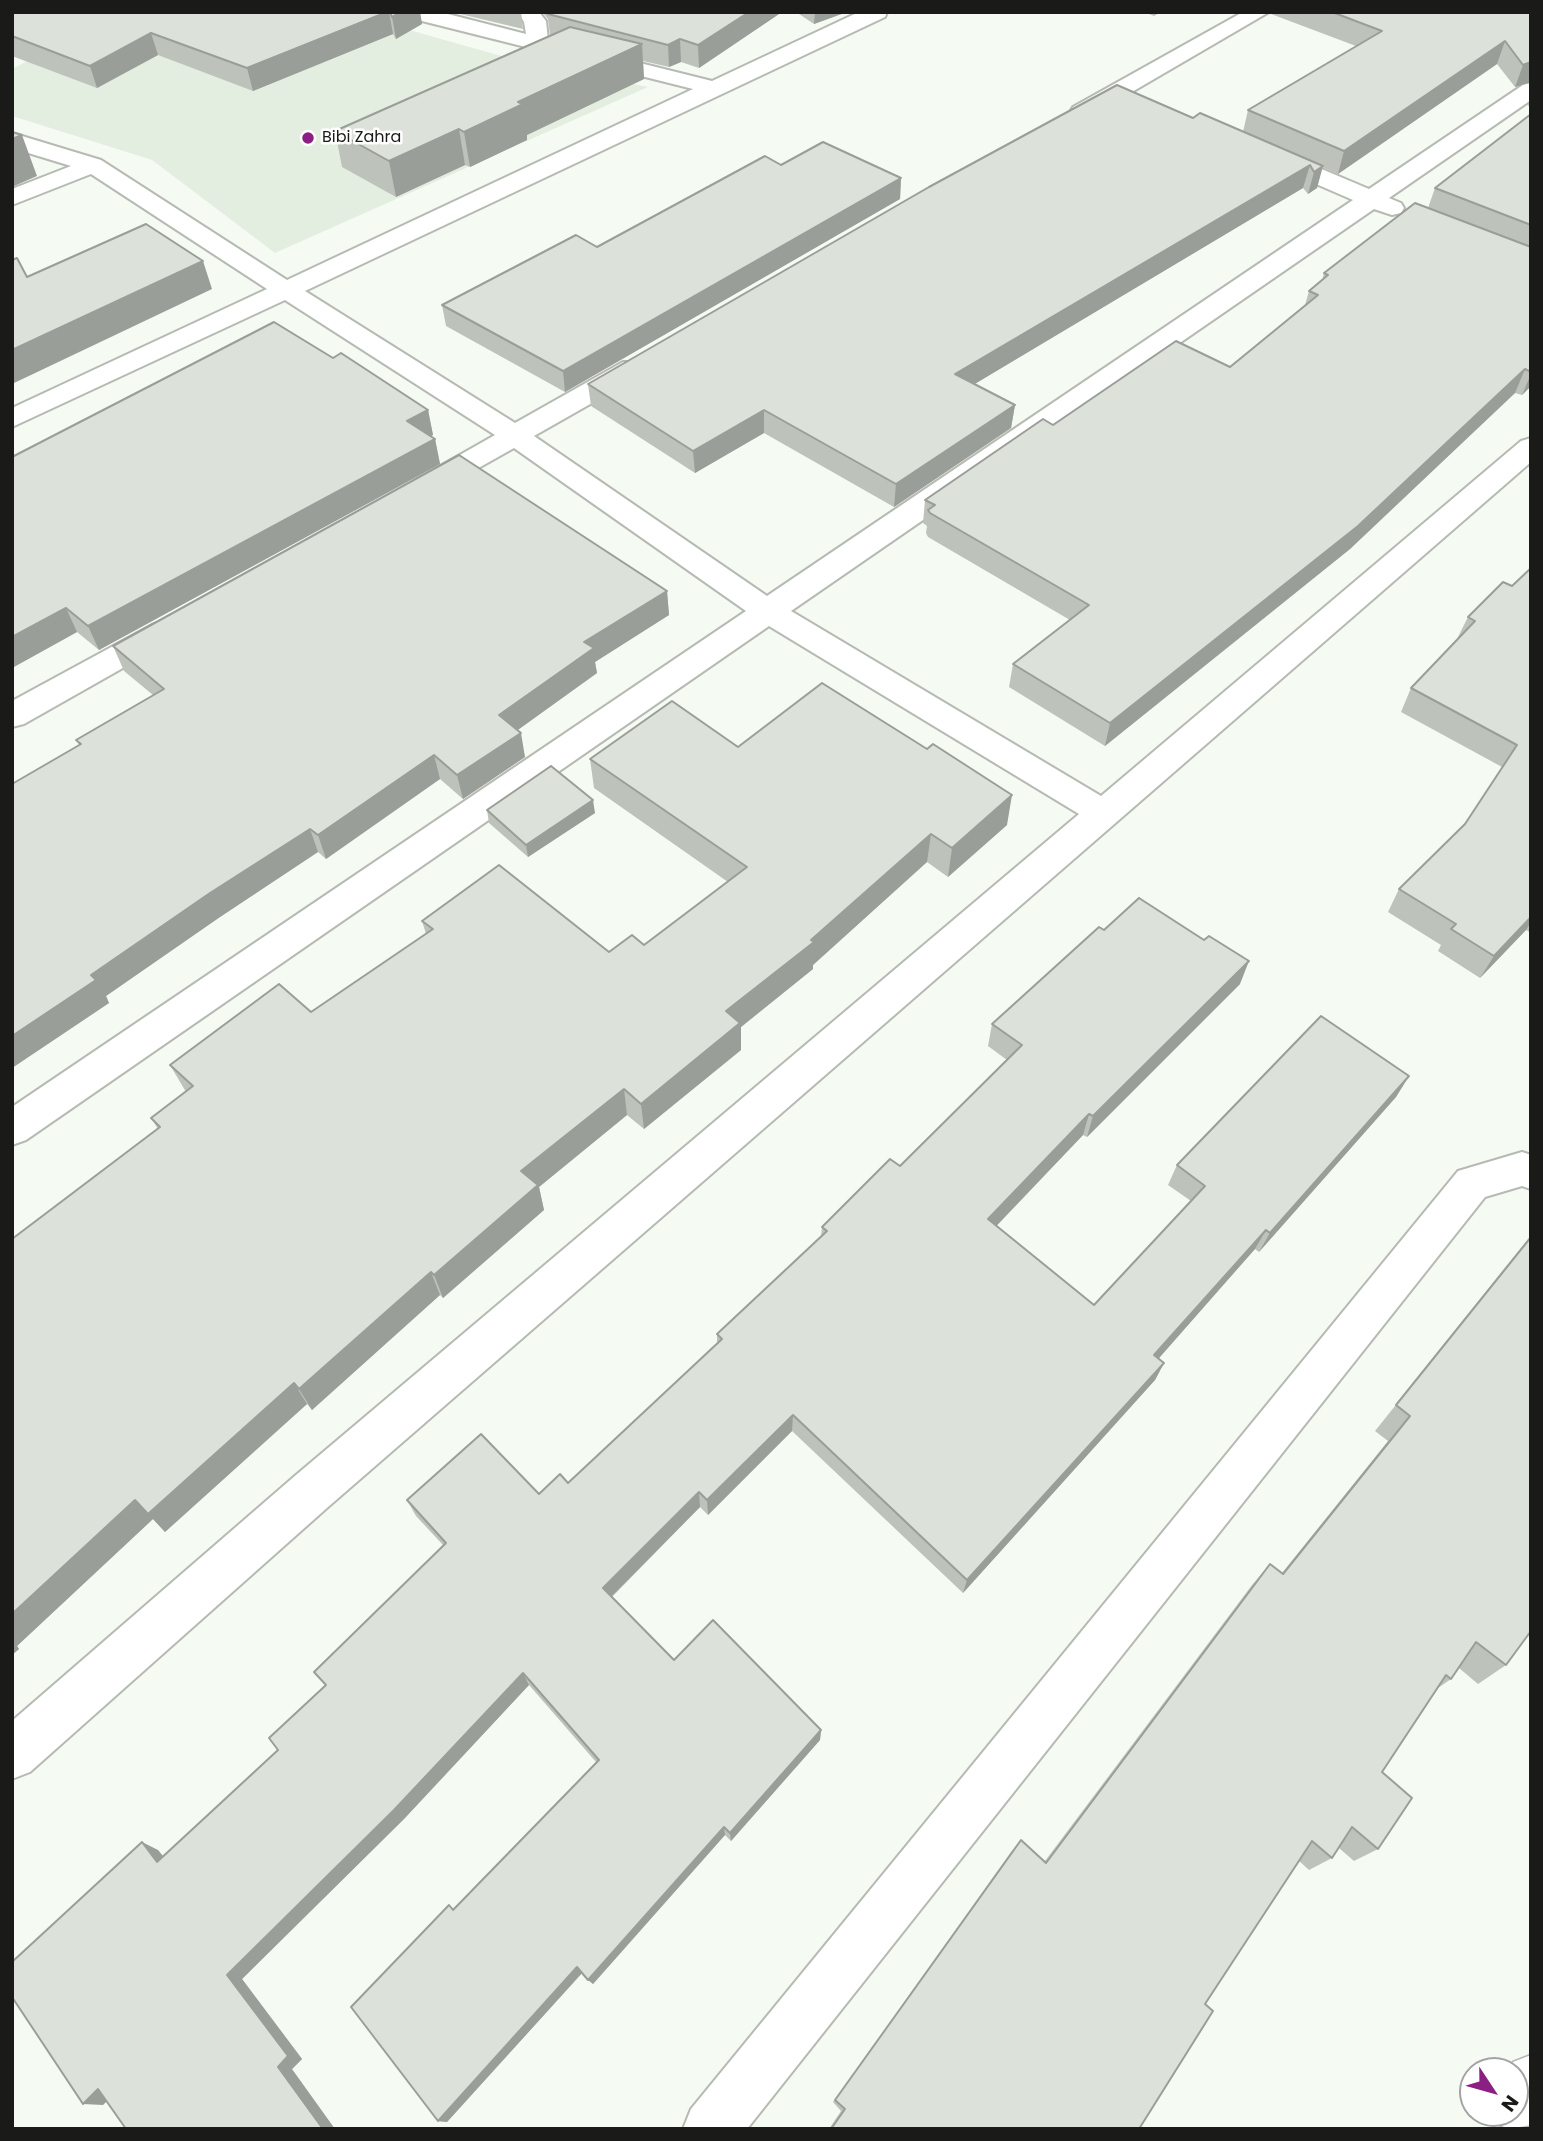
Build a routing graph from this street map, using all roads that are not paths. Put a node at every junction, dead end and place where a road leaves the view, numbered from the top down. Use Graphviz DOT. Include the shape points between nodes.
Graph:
graph roads {
  1 [pos="414,12"];
  2 [pos="528,12"];
  3 [pos="877,12"];
  4 [pos="1259,12"];
  5 [pos="538,44"];
  6 [pos="714,88"];
  7 [pos="1531,90"];
  8 [pos="1121,91"];
  9 [pos="1146,102"];
  10 [pos="1063,122"];
  11 [pos="12,140"];
  12 [pos="1247,146"];
  13 [pos="93,165"];
  14 [pos="12,198"];
  15 [pos="1373,201"];
  16 [pos="1409,215"];
  17 [pos="286,290"];
  18 [pos="659,352"];
  19 [pos="12,419"];
  20 [pos="516,436"];
  21 [pos="1531,447"];
  22 [pos="396,503"];
  23 [pos="769,612"];
  24 [pos="192,616"];
  25 [pos="12,716"];
  26 [pos="1104,813"];
  27 [pos="12,1128"];
  28 [pos="1531,1172"];
  29 [pos="12,1754"];
  30 [pos="711,2129"];
  1 -- 5 [label="street"];
  2 -- 5 [label="street" via="535,21"];
  3 -- 6 [label="street"];
  4 -- 8 [label="street"];
  5 -- 6 [label="street"];
  6 -- 17 [label="street"];
  7 -- 15 [label="street"];
  8 -- 9 [label="street"];
  8 -- 10 [label="street"];
  11 -- 13 [label="street"];
  12 -- 15 [label="street"];
  13 -- 14 [label="street"];
  13 -- 17 [label="street"];
  15 -- 16 [label="street"];
  15 -- 23 [label="street"];
  17 -- 19 [label="street"];
  17 -- 20 [label="street"];
  18 -- 20 [label="street"];
  20 -- 22 [label="street"];
  20 -- 23 [label="street"];
  21 -- 26 [label="street"];
  23 -- 26 [label="street"];
  23 -- 27 [label="street"];
  24 -- 25 [label="street"];
  26 -- 29 [label="street"];
  28 -- 30 [label="street" via="1522,1169 1472,1183"];
}
